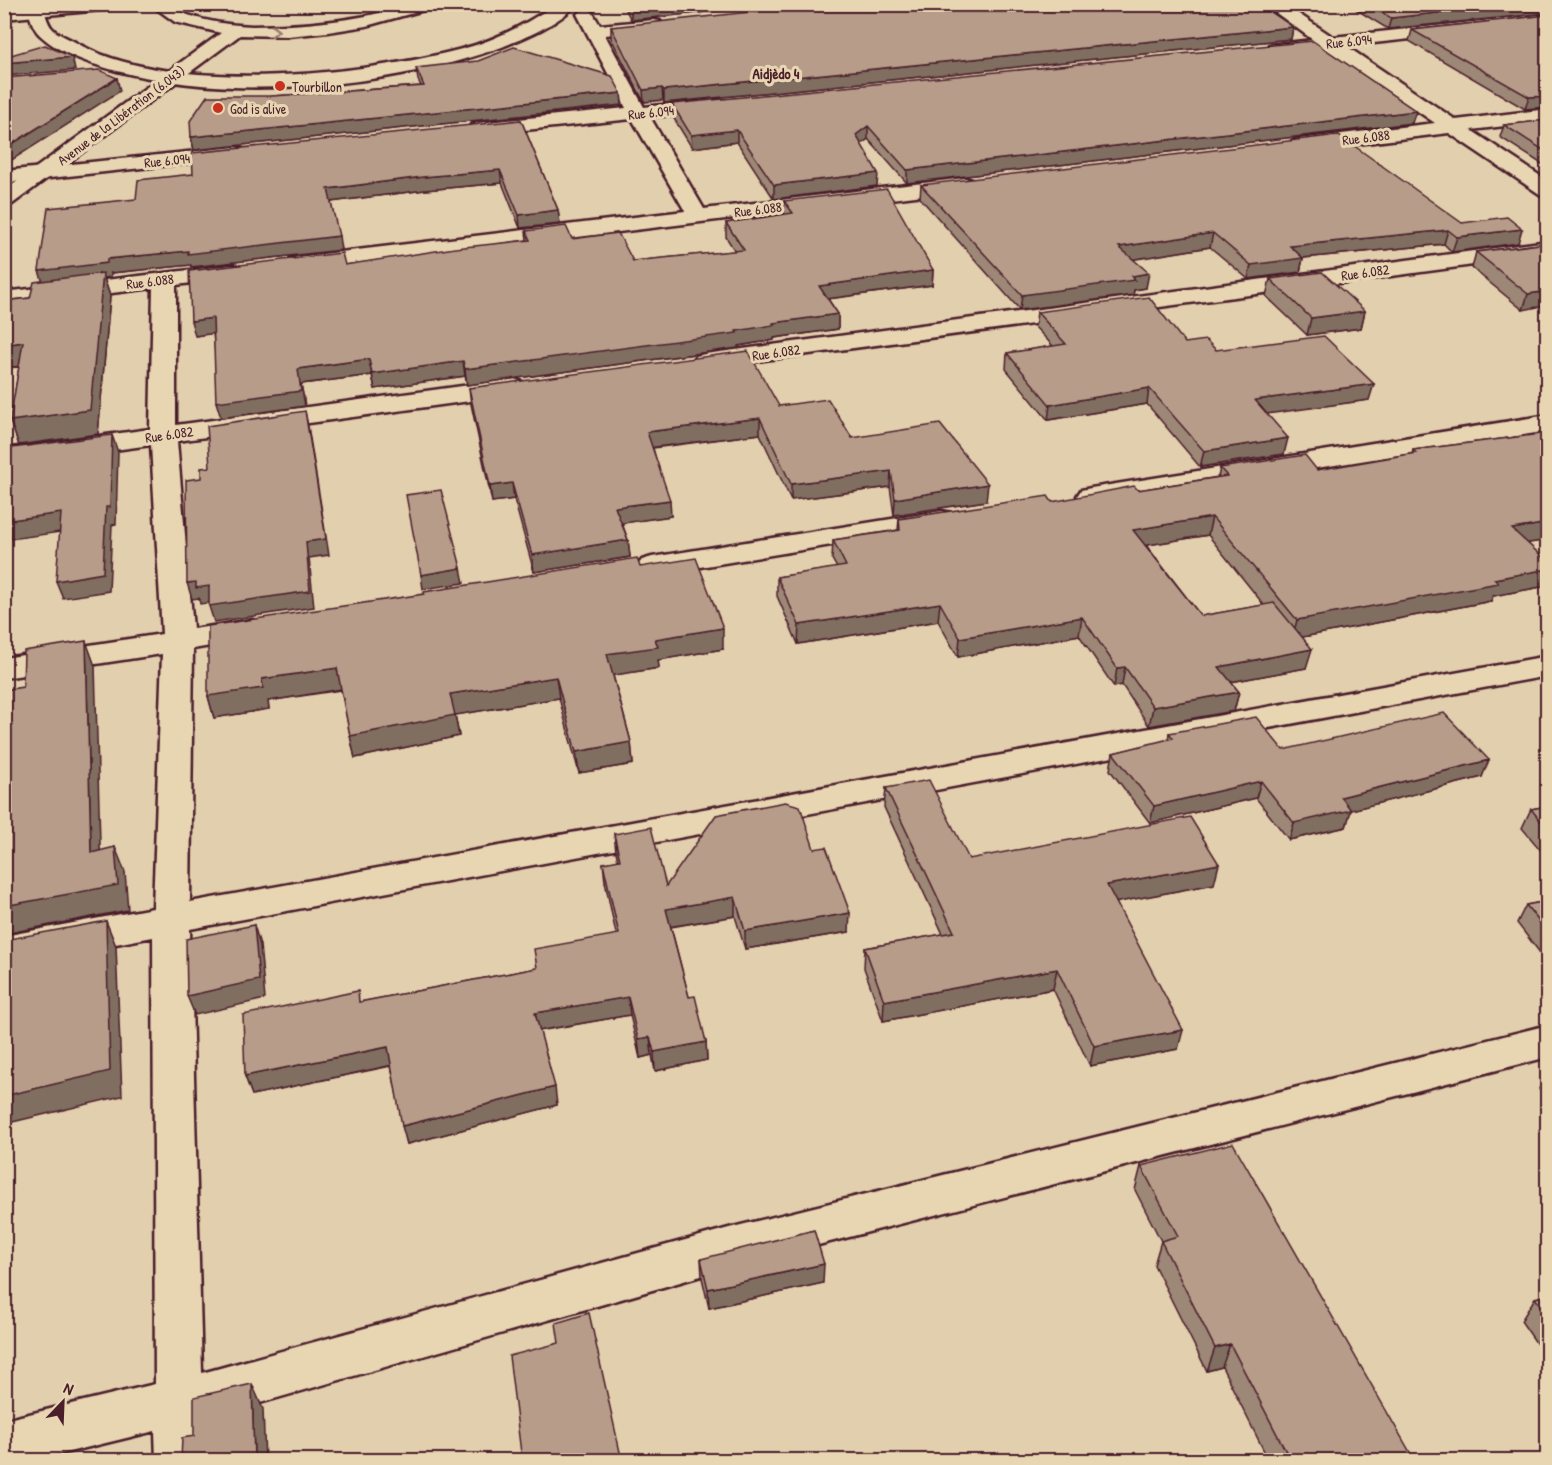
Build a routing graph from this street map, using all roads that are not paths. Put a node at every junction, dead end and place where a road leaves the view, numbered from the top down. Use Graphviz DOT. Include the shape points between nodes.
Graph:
graph roads {
  1 [pos="112,4"];
  2 [pos="158,4"];
  3 [pos="425,4"];
  4 [pos="568,4"];
  5 [pos="581,4"];
  6 [pos="1272,4"];
  7 [pos="36,11"];
  8 [pos="4,14"];
  9 [pos="1548,18"];
  10 [pos="676,23"];
  11 [pos="237,29"];
  12 [pos="593,31"];
  13 [pos="1329,43"];
  14 [pos="1258,51"];
  15 [pos="139,71"];
  16 [pos="173,76"];
  17 [pos="83,77"];
  18 [pos="733,104"];
  19 [pos="638,113"];
  20 [pos="1548,115"];
  21 [pos="1452,126"];
  22 [pos="459,131"];
  23 [pos="1275,148"];
  24 [pos="257,151"];
  25 [pos="43,173"];
  26 [pos="4,177"];
  27 [pos="981,183"];
  28 [pos="1548,191"];
  29 [pos="4,201"];
  30 [pos="698,216"];
  31 [pos="1548,248"];
  32 [pos="283,266"];
  33 [pos="248,270"];
  34 [pos="165,280"];
  35 [pos="4,299"];
  36 [pos="683,364"];
  37 [pos="541,383"];
  38 [pos="1548,423"];
  39 [pos="163,434"];
  40 [pos="4,457"];
  41 [pos="1063,500"];
  42 [pos="969,515"];
  43 [pos="626,570"];
  44 [pos="272,626"];
  45 [pos="178,641"];
  46 [pos="1548,666"];
  47 [pos="4,668"];
  48 [pos="171,919"];
  49 [pos="4,951"];
  50 [pos="1548,1041"];
  51 [pos="180,1402"];
  52 [pos="4,1444"];
  53 [pos="180,1461"];
  1 -- 7 [label="street"];
  2 -- 11 [label="street" via="188,20"];
  11 -- 3 [label="street, one-way" via="283,31 342,26"];
  4 -- 16 [label="street" via="533,29 496,44 400,68 285,80"];
  5 -- 12 [label="street"];
  6 -- 13 [label="street"];
  7 -- 8 [label="street"];
  7 -- 15 [label="street" via="44,30 63,46"];
  9 -- 13 [label="street, Rue 6.094"];
  10 -- 12 [label="street"];
  11 -- 16 [label="street, Avenue de la Libération (6.043)"];
  12 -- 19 [label="street"];
  13 -- 14 [label="street, Rue 6.094"];
  13 -- 21 [label="street"];
  15 -- 16 [label="street"];
  15 -- 17 [label="street"];
  16 -- 25 [label="street, Avenue de la Libération (6.043)"];
  18 -- 19 [label="street, Rue 6.094"];
  19 -- 22 [label="street, Rue 6.094"];
  19 -- 30 [label="street"];
  20 -- 21 [label="street, Rue 6.088"];
  21 -- 23 [label="street, Rue 6.088"];
  21 -- 28 [label="street"];
  24 -- 25 [label="street, Rue 6.094"];
  25 -- 26 [label="street, Rue 6.094"];
  25 -- 29 [label="street, Avenue de la Libération (6.043)"];
  27 -- 30 [label="street, Rue 6.088"];
  30 -- 32 [label="street, Rue 6.088"];
  31 -- 36 [label="street, Rue 6.082"];
  33 -- 34 [label="street, Rue 6.088"];
  34 -- 35 [label="street, Rue 6.088"];
  34 -- 39 [label="street"];
  37 -- 39 [label="street, Rue 6.082"];
  38 -- 41 [label="street"];
  39 -- 40 [label="street, Rue 6.082"];
  39 -- 45 [label="street"];
  42 -- 43 [label="street"];
  44 -- 45 [label="street"];
  45 -- 47 [label="street"];
  45 -- 48 [label="street"];
  46 -- 48 [label="street"];
  48 -- 49 [label="street"];
  48 -- 51 [label="street"];
  50 -- 51 [label="street" via="729,1248"];
  51 -- 52 [label="street"];
  51 -- 53 [label="street"];
}
